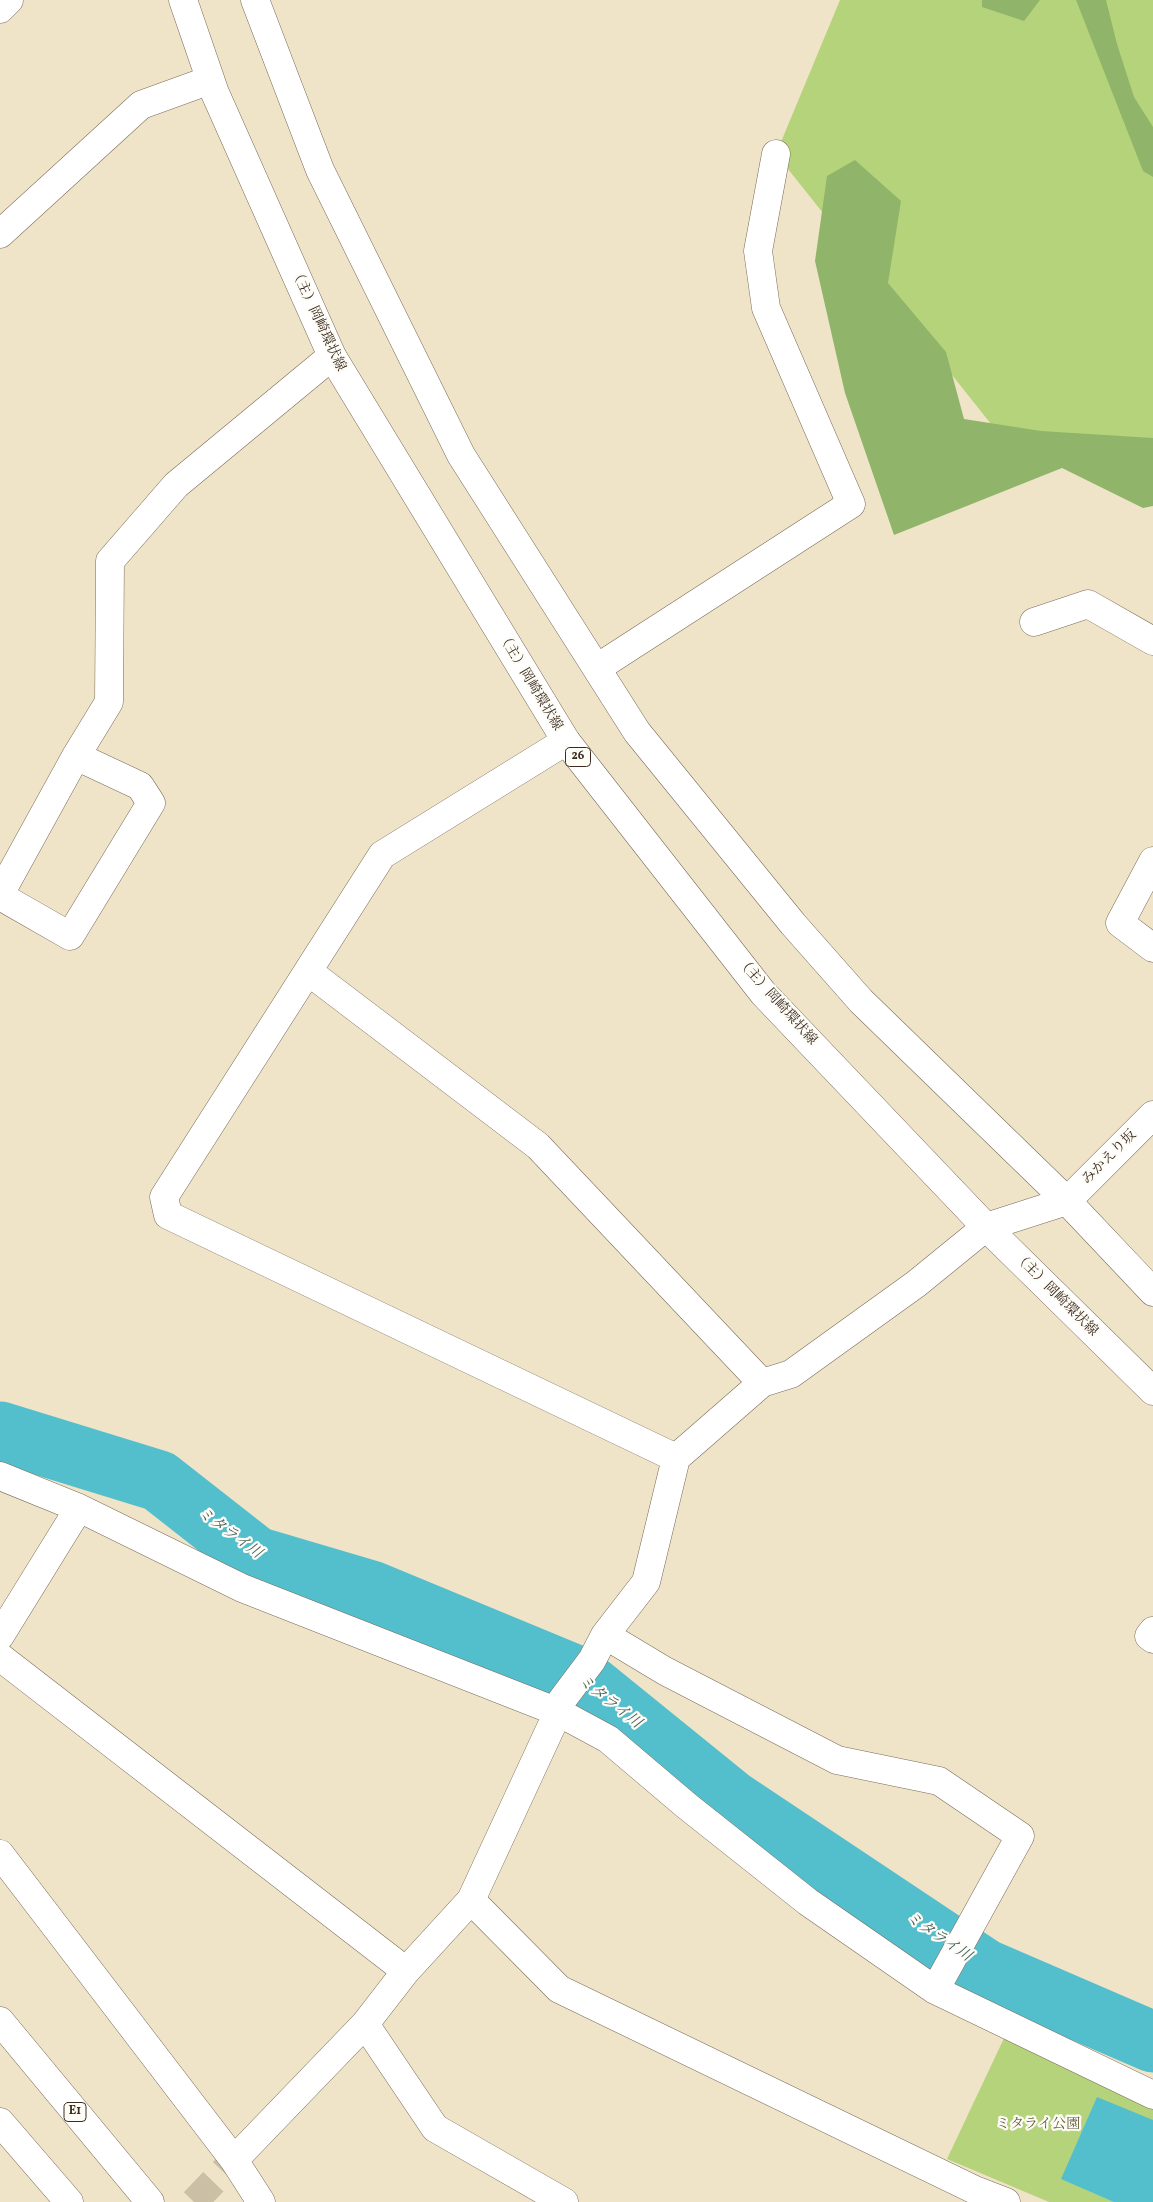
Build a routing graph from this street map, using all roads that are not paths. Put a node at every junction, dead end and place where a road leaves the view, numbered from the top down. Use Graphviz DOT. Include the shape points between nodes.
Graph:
graph roads {
  1 [pos="9,0"];
  2 [pos="183,0"];
  3 [pos="255,0"];
  4 [pos="0,9"];
  5 [pos="210,80"];
  6 [pos="776,154"];
  7 [pos="0,234"];
  8 [pos="332,356"];
  9 [pos="1034,622"];
  10 [pos="1153,641"];
  11 [pos="596,668"];
  12 [pos="566,741"];
  13 [pos="76,756"];
  14 [pos="1153,861"];
  15 [pos="0,895"];
  16 [pos="1153,948"];
  17 [pos="309,972"];
  18 [pos="1153,1115"];
  19 [pos="1067,1202"];
  20 [pos="986,1226"];
  21 [pos="1153,1292"];
  22 [pos="762,1383"];
  23 [pos="1153,1391"];
  24 [pos="676,1458"];
  25 [pos="0,1476"];
  26 [pos="79,1508"];
  27 [pos="1153,1631"];
  28 [pos="605,1635"];
  29 [pos="0,1636"];
  30 [pos="1153,1639"];
  31 [pos="0,1658"];
  32 [pos="560,1706"];
  33 [pos="0,1854"];
  34 [pos="471,1900"];
  35 [pos="406,1972"];
  36 [pos="935,1990"];
  37 [pos="0,2021"];
  38 [pos="365,2024"];
  39 [pos="1153,2095"];
  40 [pos="0,2122"];
  41 [pos="234,2160"];
  42 [pos="972,2196"];
  43 [pos="69,2202"];
  44 [pos="150,2202"];
  45 [pos="261,2202"];
  46 [pos="564,2202"];
  47 [pos="1006,2202"];
  1 -- 4 [label="main road"];
  2 -- 5 [label="main road, （主）岡崎環状線 / 26"];
  3 -- 11 [label="main road" via="320,170 461,455"];
  5 -- 7 [label="main road" via="141,105"];
  5 -- 8 [label="main road, （主）岡崎環状線 / 26"];
  6 -- 11 [label="main road" via="758,251 766,308 851,504"];
  8 -- 12 [label="main road, （主）岡崎環状線 / 26"];
  8 -- 13 [label="main road" via="176,485 110,561 109,702"];
  9 -- 10 [label="main road" via="1088,604"];
  11 -- 19 [label="main road" via="638,732 793,924 861,1002"];
  12 -- 17 [label="main road" via="382,855"];
  12 -- 20 [label="main road, （主）岡崎環状線 / 26" via="763,992"];
  13 -- 15 [label="main road"];
  13 -- 15 [label="main road" via="140,786 151,803 70,936"];
  14 -- 16 [label="main road" via="1120,922"];
  17 -- 22 [label="main road" via="538,1146"];
  17 -- 24 [label="main road" via="164,1197 168,1215"];
  18 -- 19 [label="main road, みかえり坂"];
  19 -- 20 [label="main road"];
  19 -- 21 [label="main road"];
  20 -- 22 [label="main road" via="916,1284 791,1374"];
  20 -- 23 [label="main road, （主）岡崎環状線 / 26"];
  22 -- 24 [label="main road"];
  24 -- 28 [label="main road" via="646,1582"];
  25 -- 26 [label="main road"];
  26 -- 29 [label="main road"];
  26 -- 32 [label="main road" via="242,1588"];
  27 -- 30 [label="main road" via="1149,1636"];
  28 -- 32 [label="main road"];
  28 -- 36 [label="main road" via="665,1671 836,1760 939,1781 1020,1836"];
  31 -- 35 [label="main road"];
  32 -- 34 [label="main road"];
  32 -- 36 [label="main road" via="608,1739 808,1902"];
  33 -- 41 [label="main road"];
  34 -- 35 [label="main road"];
  34 -- 42 [label="main road" via="559,1989"];
  35 -- 38 [label="main road"];
  36 -- 39 [label="main road"];
  37 -- 44 [label="main road, E1"];
  38 -- 41 [label="main road"];
  38 -- 46 [label="main road" via="435,2128"];
  40 -- 43 [label="main road"];
  41 -- 45 [label="main road"];
  42 -- 47 [label="main road"];
}
